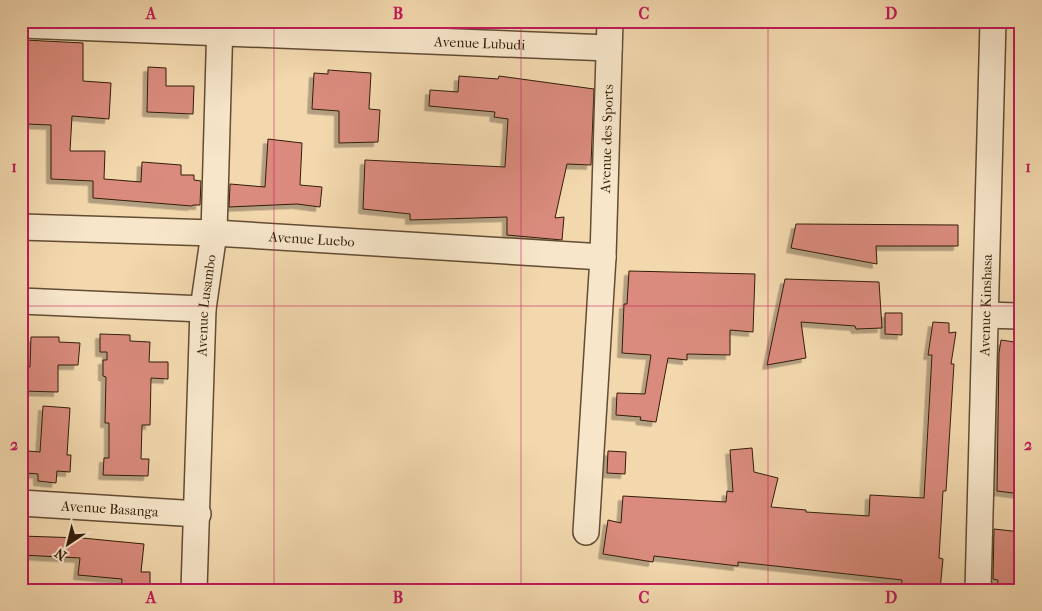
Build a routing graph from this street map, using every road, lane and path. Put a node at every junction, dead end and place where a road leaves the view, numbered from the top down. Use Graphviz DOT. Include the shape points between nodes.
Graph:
graph roads {
  1 [pos="610,21"];
  2 [pos="993,21"];
  3 [pos="21,24"];
  4 [pos="220,27"];
  5 [pos="609,48"];
  6 [pos="21,227"];
  7 [pos="214,233"];
  8 [pos="603,257"];
  9 [pos="21,301"];
  10 [pos="203,308"];
  11 [pos="986,315"];
  12 [pos="1021,316"];
  13 [pos="21,503"];
  14 [pos="198,514"];
  15 [pos="586,532"];
  16 [pos="194,590"];
  17 [pos="978,590"];
  1 -- 5 [label="street, Avenue des Sports"];
  2 -- 11 [label="street, Avenue Kinshasa"];
  3 -- 4 [label="street, Avenue Lubudi"];
  4 -- 5 [label="street, Avenue Lubudi"];
  4 -- 7 [label="street, Avenue Lusambo"];
  5 -- 8 [label="street, Avenue des Sports"];
  6 -- 7 [label="street, Avenue Luebo"];
  7 -- 8 [label="street, Avenue Luebo"];
  7 -- 10 [label="street, Avenue Lusambo"];
  8 -- 15 [label="street, Avenue des Sports"];
  9 -- 10 [label="street"];
  10 -- 14 [label="street, Avenue Lusambo"];
  11 -- 12 [label="street"];
  11 -- 17 [label="street, Avenue Kinshasa"];
  13 -- 14 [label="street, Avenue Basanga"];
  14 -- 16 [label="street, Avenue Lusambo"];
}
